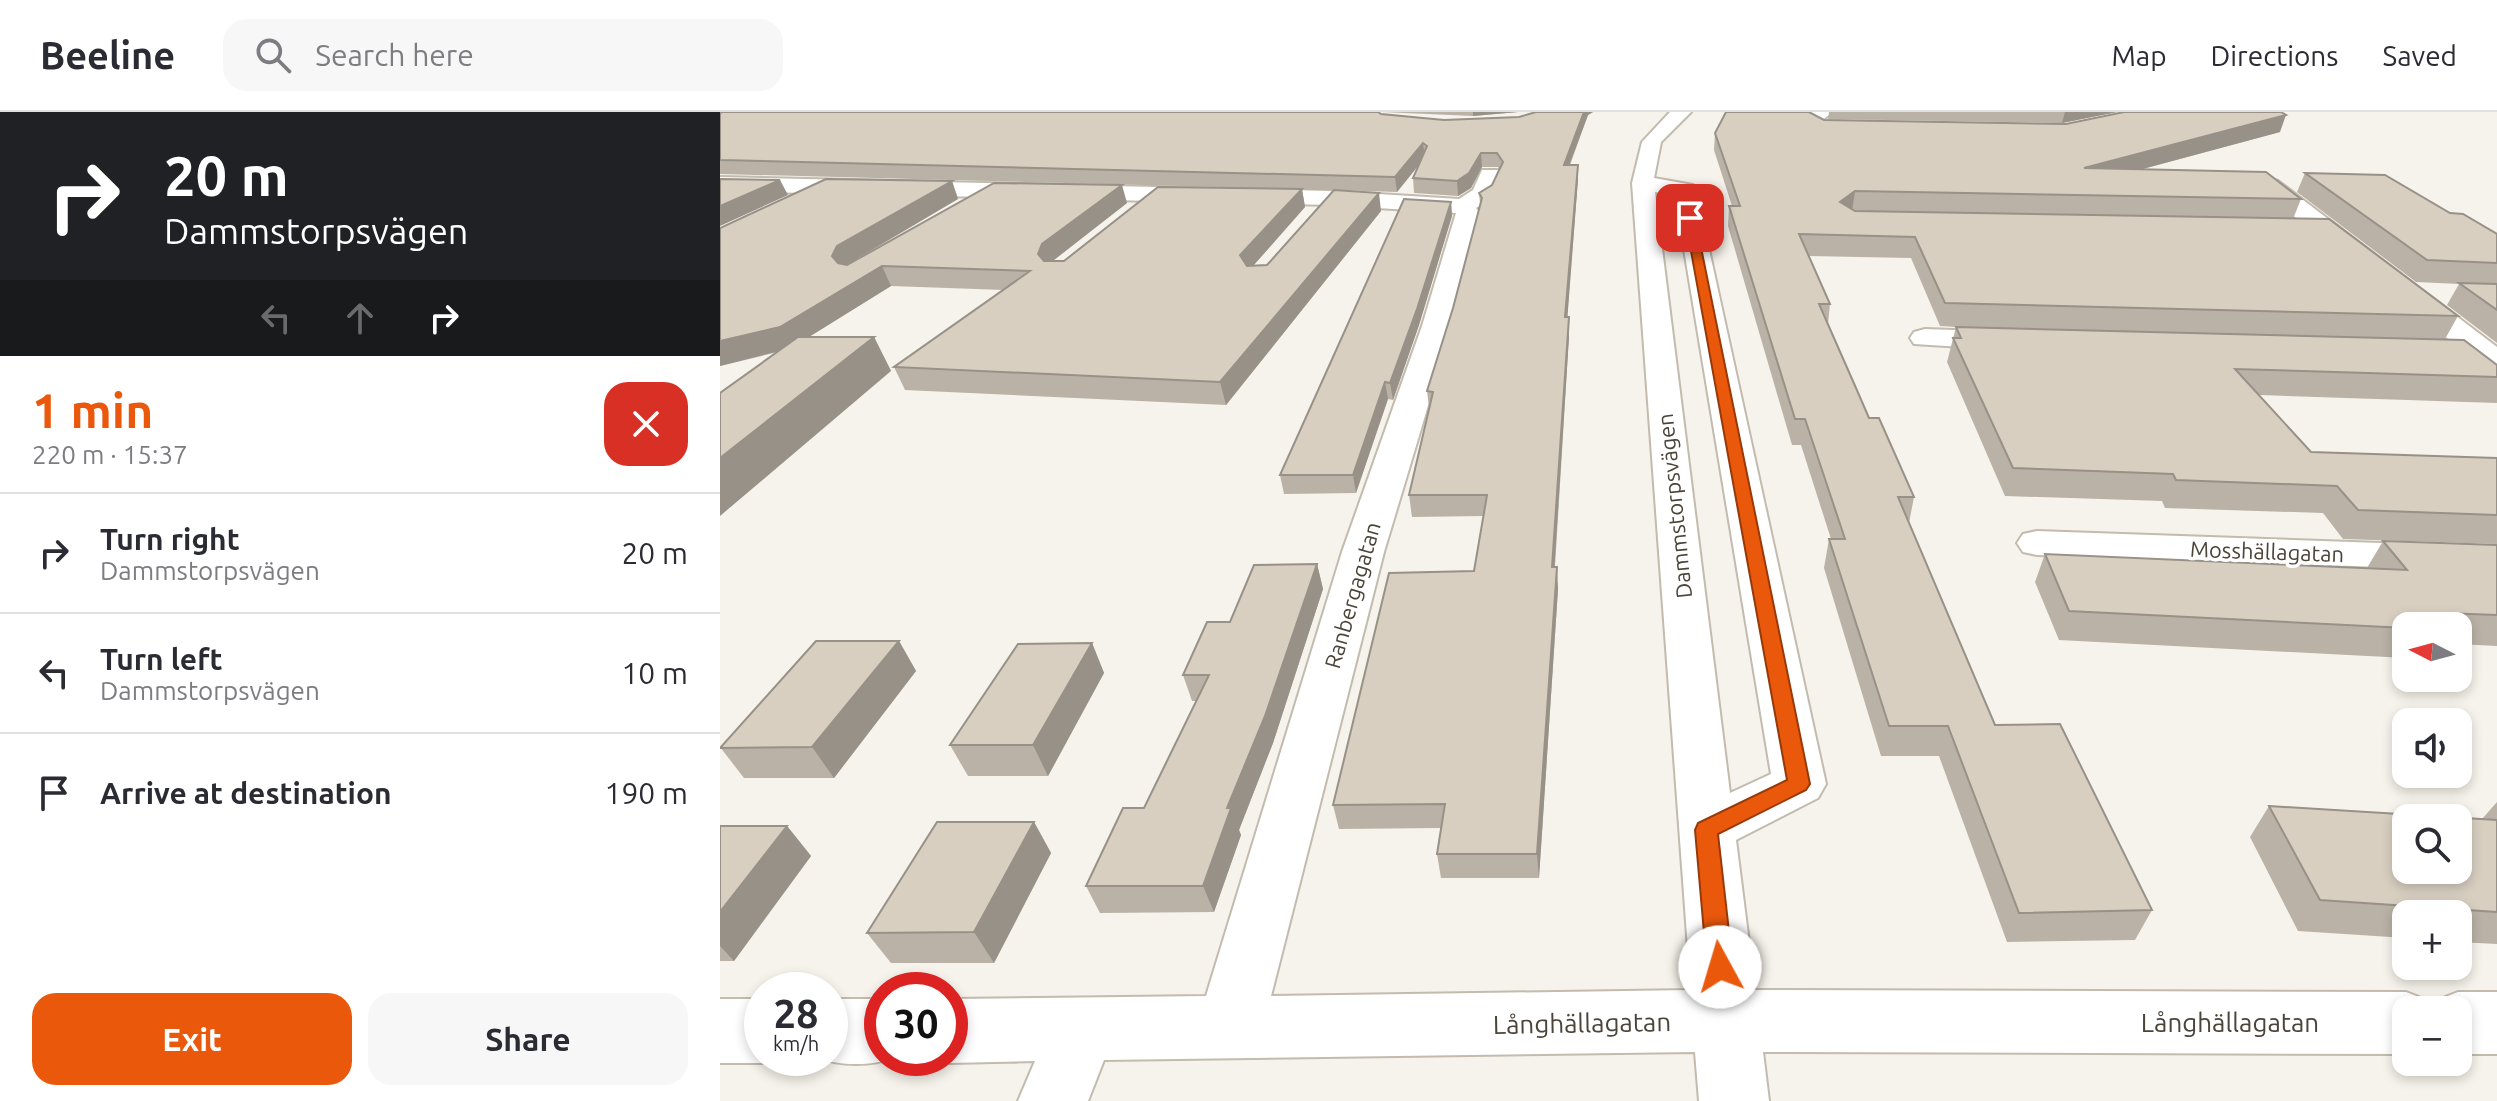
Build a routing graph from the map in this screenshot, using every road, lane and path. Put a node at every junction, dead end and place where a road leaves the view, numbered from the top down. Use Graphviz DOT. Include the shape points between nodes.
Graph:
graph roads {
  1 [pos="1682,112"];
  2 [pos="1824,112"];
  3 [pos="1870,129"];
  4 [pos="1643,183"];
  5 [pos="720,184"];
  6 [pos="2270,186"];
  7 [pos="829,187"];
  8 [pos="994,191"];
  9 [pos="1157,194"];
  10 [pos="1330,198"];
  11 [pos="788,206"];
  12 [pos="957,213"];
  13 [pos="1133,213"];
  14 [pos="1310,221"];
  15 [pos="2294,230"];
  16 [pos="2326,230"];
  17 [pos="2408,293"];
  18 [pos="2453,295"];
  19 [pos="1925,338"];
  20 [pos="2034,341"];
  21 [pos="2439,352"];
  22 [pos="2491,358"];
  23 [pos="2037,543"];
  24 [pos="2497,559"];
  25 [pos="1706,830"];
  26 [pos="1726,1021"];
  27 [pos="2392,1023"];
  28 [pos="2472,1023"];
  29 [pos="2497,1023"];
  30 [pos="1229,1029"];
  31 [pos="720,1031"];
  32 [pos="744,1031"];
  33 [pos="968,1031"];
  34 [pos="1082,1031"];
  35 [pos="1053,1101"];
  36 [pos="1734,1101"];
  1 -- 4 [label="street, Dammstorpsvägen" via="1652,140 1644,157"];
  2 -- 3 [label="street" via="1805,122 1822,128"];
  4 -- 25 [label="street, Dammstorpsvägen"];
  4 -- 25 [label="street" via="1685,190 1799,784"];
  5 -- 7 [label="street"];
  6 -- 16 [label="street"];
  7 -- 8 [label="street"];
  7 -- 11 [label="street"];
  8 -- 9 [label="street"];
  8 -- 12 [label="street"];
  9 -- 10 [label="street"];
  9 -- 13 [label="street"];
  10 -- 14 [label="street"];
  10 -- 30 [label="street, Ranbergagatan" via="1476,190 1363,552"];
  15 -- 16 [label="street"];
  16 -- 17 [label="street"];
  17 -- 18 [label="street"];
  17 -- 22 [label="street"];
  19 -- 20 [label="street"];
  21 -- 22 [label="street"];
  23 -- 24 [label="street, Mosshällagatan"];
  25 -- 26 [label="street, Dammstorpsvägen"];
  26 -- 27 [label="street, Långhällagatan"];
  26 -- 30 [label="street, Långhällagatan"];
  26 -- 36 [label="street, Dammstorpsvägen"];
  28 -- 29 [label="street"];
  30 -- 34 [label="street, Långhällagatan"];
  31 -- 32 [label="street"];
  33 -- 34 [label="street, Långhällagatan"];
  34 -- 35 [label="street"];
}
